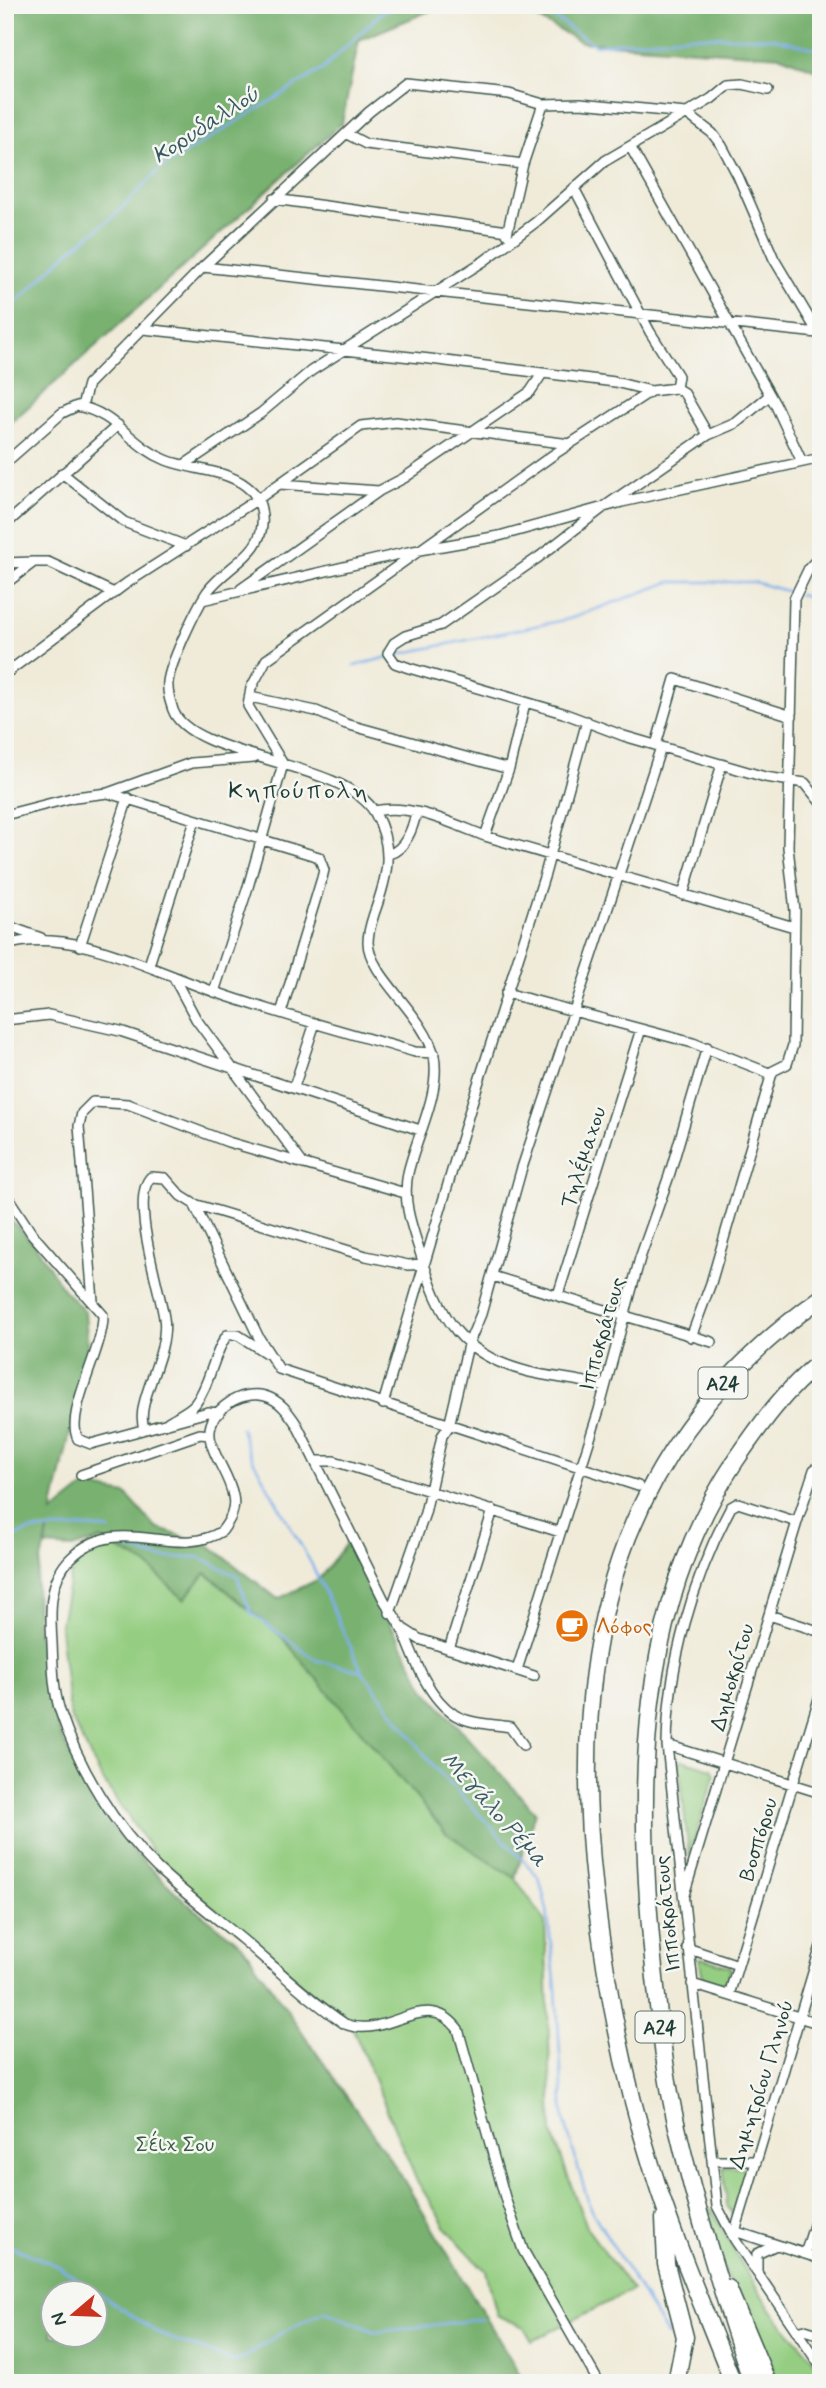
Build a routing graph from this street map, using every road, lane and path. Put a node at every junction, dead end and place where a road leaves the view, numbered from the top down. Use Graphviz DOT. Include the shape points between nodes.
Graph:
graph roads {
  1 [pos="768,90"];
  2 [pos="543,104"];
  3 [pos="686,113"];
  4 [pos="347,134"];
  5 [pos="631,148"];
  6 [pos="523,164"];
  7 [pos="574,188"];
  8 [pos="274,200"];
  9 [pos="508,230"];
  10 [pos="505,245"];
  11 [pos="203,267"];
  12 [pos="431,293"];
  13 [pos="643,316"];
  14 [pos="730,326"];
  15 [pos="143,329"];
  16 [pos="819,335"];
  17 [pos="344,349"];
  18 [pos="542,374"];
  19 [pos="676,388"];
  20 [pos="651,391"];
  21 [pos="770,395"];
  22 [pos="82,407"];
  23 [pos="118,425"];
  24 [pos="474,431"];
  25 [pos="708,435"];
  26 [pos="570,444"];
  27 [pos="821,458"];
  28 [pos="802,462"];
  29 [pos="5,463"];
  30 [pos="184,465"];
  31 [pos="62,473"];
  32 [pos="280,484"];
  33 [pos="379,491"];
  34 [pos="258,499"];
  35 [pos="604,507"];
  36 [pos="5,525"];
  37 [pos="186,546"];
  38 [pos="424,549"];
  39 [pos="821,555"];
  40 [pos="34,562"];
  41 [pos="5,563"];
  42 [pos="821,567"];
  43 [pos="808,570"];
  44 [pos="5,584"];
  45 [pos="237,592"];
  46 [pos="114,593"];
  47 [pos="202,600"];
  48 [pos="5,674"];
  49 [pos="250,697"];
  50 [pos="525,703"];
  51 [pos="792,716"];
  52 [pos="587,721"];
  53 [pos="658,746"];
  54 [pos="262,758"];
  55 [pos="283,764"];
  56 [pos="722,764"];
  57 [pos="509,769"];
  58 [pos="791,780"];
  59 [pos="108,793"];
  60 [pos="128,799"];
  61 [pos="821,803"];
  62 [pos="374,811"];
  63 [pos="416,813"];
  64 [pos="5,815"];
  65 [pos="195,820"];
  66 [pos="485,836"];
  67 [pos="262,841"];
  68 [pos="389,854"];
  69 [pos="550,854"];
  70 [pos="620,876"];
  71 [pos="683,895"];
  72 [pos="5,925"];
  73 [pos="794,928"];
  74 [pos="41,938"];
  75 [pos="5,945"];
  76 [pos="80,946"];
  77 [pos="149,965"];
  78 [pos="173,976"];
  79 [pos="214,992"];
  80 [pos="506,993"];
  81 [pos="281,1013"];
  82 [pos="571,1013"];
  83 [pos="5,1020"];
  84 [pos="316,1023"];
  85 [pos="641,1029"];
  86 [pos="707,1047"];
  87 [pos="433,1053"];
  88 [pos="232,1068"];
  89 [pos="772,1073"];
  90 [pos="295,1087"];
  91 [pos="420,1130"];
  92 [pos="303,1164"];
  93 [pos="405,1193"];
  94 [pos="5,1194"];
  95 [pos="194,1204"];
  96 [pos="424,1265"];
  97 [pos="492,1276"];
  98 [pos="558,1295"];
  99 [pos="821,1298"];
  100 [pos="93,1301"];
  101 [pos="625,1317"];
  102 [pos="691,1337"];
  103 [pos="712,1342"];
  104 [pos="468,1345"];
  105 [pos="268,1354"];
  106 [pos="821,1361"];
  107 [pos="605,1387"];
  108 [pos="383,1404"];
  109 [pos="219,1413"];
  110 [pos="163,1425"];
  111 [pos="449,1426"];
  112 [pos="144,1428"];
  113 [pos="210,1435"];
  114 [pos="317,1461"];
  115 [pos="820,1465"];
  116 [pos="580,1468"];
  117 [pos="81,1475"];
  118 [pos="638,1486"];
  119 [pos="429,1491"];
  120 [pos="493,1510"];
  121 [pos="797,1522"];
  122 [pos="560,1532"];
  123 [pos="390,1613"];
  124 [pos="769,1615"];
  125 [pos="402,1628"];
  126 [pos="821,1632"];
  127 [pos="449,1649"];
  128 [pos="517,1670"];
  129 [pos="534,1676"];
  130 [pos="821,1692"];
  131 [pos="523,1745"];
  132 [pos="667,1745"];
  133 [pos="724,1765"];
  134 [pos="793,1785"];
  135 [pos="821,1793"];
  136 [pos="682,1900"];
  137 [pos="821,1946"];
  138 [pos="687,1948"];
  139 [pos="738,1965"];
  140 [pos="692,1984"];
  141 [pos="729,1995"];
  142 [pos="799,2018"];
  143 [pos="821,2024"];
  144 [pos="712,2161"];
  145 [pos="756,2161"];
  146 [pos="821,2203"];
  147 [pos="664,2205"];
  148 [pos="732,2231"];
  149 [pos="774,2246"];
  150 [pos="805,2254"];
  151 [pos="821,2259"];
  152 [pos="713,2264"];
  153 [pos="760,2279"];
  154 [pos="797,2332"];
  155 [pos="821,2334"];
  156 [pos="820,2365"];
  157 [pos="599,2383"];
  158 [pos="676,2383"];
  159 [pos="733,2383"];
  160 [pos="752,2383"];
  161 [pos="768,2383"];
  1 -- 3 [label="street" via="728,85"];
  2 -- 3 [label="street"];
  2 -- 4 [label="street" via="509,94 405,83"];
  2 -- 6 [label="street"];
  3 -- 5 [label="street"];
  3 -- 16 [label="street" via="722,146 769,250"];
  4 -- 6 [label="street" via="366,145"];
  4 -- 8 [label="street"];
  5 -- 7 [label="street" via="598,166"];
  5 -- 14 [label="street"];
  6 -- 9 [label="street"];
  7 -- 10 [label="street"];
  7 -- 13 [label="street"];
  8 -- 9 [label="street"];
  8 -- 11 [label="street"];
  9 -- 10 [label="street"];
  10 -- 12 [label="street"];
  11 -- 12 [label="street"];
  11 -- 15 [label="street"];
  12 -- 13 [label="street"];
  12 -- 17 [label="street"];
  13 -- 14 [label="street"];
  13 -- 19 [label="street" via="678,376"];
  14 -- 16 [label="street"];
  14 -- 21 [label="street"];
  15 -- 17 [label="street"];
  15 -- 22 [label="street" via="88,384"];
  17 -- 18 [label="street"];
  17 -- 30 [label="street"];
  18 -- 20 [label="street"];
  18 -- 24 [label="street" via="530,392"];
  19 -- 20 [label="street"];
  19 -- 25 [label="street" via="687,396"];
  20 -- 26 [label="street"];
  21 -- 25 [label="street" via="736,423"];
  21 -- 28 [label="street"];
  22 -- 23 [label="street" via="106,414"];
  22 -- 29 [label="street" via="62,413"];
  23 -- 30 [label="street" via="153,454"];
  23 -- 31 [label="street"];
  24 -- 26 [label="street"];
  24 -- 32 [label="street" via="396,422 361,426"];
  24 -- 33 [label="street"];
  25 -- 35 [label="street"];
  26 -- 38 [label="street"];
  27 -- 28 [label="street"];
  28 -- 35 [label="street"];
  30 -- 34 [label="street" via="237,480"];
  31 -- 36 [label="street"];
  31 -- 37 [label="street" via="124,522"];
  32 -- 33 [label="street"];
  32 -- 34 [label="street"];
  33 -- 45 [label="street"];
  34 -- 37 [label="street"];
  34 -- 47 [label="street" via="263,520 260,539"];
  35 -- 38 [label="street" via="499,536"];
  35 -- 50 [label="street" via="441,625 405,636 389,649 395,663"];
  37 -- 46 [label="street"];
  38 -- 45 [label="street"];
  38 -- 49 [label="street" via="266,660"];
  39 -- 43 [label="street"];
  40 -- 41 [label="street"];
  40 -- 44 [label="street"];
  40 -- 46 [label="street" via="53,562"];
  42 -- 43 [label="street"];
  43 -- 51 [label="street" via="794,598"];
  45 -- 47 [label="street"];
  46 -- 48 [label="street"];
  47 -- 54 [label="street" via="170,674 173,711 188,730"];
  49 -- 55 [label="street" via="248,706"];
  49 -- 57 [label="street" via="316,711 346,724"];
  50 -- 52 [label="street"];
  50 -- 57 [label="street"];
  51 -- 53 [label="street" via="675,678"];
  51 -- 58 [label="street"];
  52 -- 53 [label="street"];
  52 -- 69 [label="street"];
  53 -- 56 [label="street"];
  53 -- 70 [label="street"];
  54 -- 55 [label="street"];
  54 -- 59 [label="street" via="191,763"];
  55 -- 62 [label="street" via="355,793"];
  55 -- 67 [label="street"];
  56 -- 58 [label="street"];
  56 -- 71 [label="street"];
  57 -- 66 [label="street"];
  58 -- 61 [label="street" via="805,783"];
  58 -- 73 [label="street" via="788,847"];
  59 -- 60 [label="street"];
  59 -- 64 [label="street"];
  60 -- 65 [label="street"];
  60 -- 76 [label="street"];
  62 -- 63 [label="street"];
  62 -- 68 [label="street"];
  63 -- 66 [label="street"];
  63 -- 68 [label="street" via="399,849"];
  65 -- 67 [label="street"];
  65 -- 77 [label="street"];
  66 -- 69 [label="street"];
  67 -- 79 [label="street"];
  67 -- 81 [label="street" via="315,854 324,870"];
  68 -- 87 [label="street" via="368,947 421,1025"];
  69 -- 70 [label="street"];
  69 -- 80 [label="street"];
  70 -- 71 [label="street"];
  70 -- 82 [label="street"];
  71 -- 73 [label="street"];
  72 -- 74 [label="street"];
  73 -- 89 [label="street" via="792,1053 787,1064"];
  74 -- 75 [label="street"];
  74 -- 76 [label="street"];
  76 -- 77 [label="street"];
  77 -- 78 [label="street"];
  78 -- 79 [label="street"];
  78 -- 88 [label="street" via="183,1000"];
  79 -- 81 [label="street"];
  80 -- 82 [label="street"];
  80 -- 96 [label="street"];
  81 -- 84 [label="street"];
  82 -- 85 [label="street"];
  82 -- 97 [label="street"];
  83 -- 88 [label="street" via="63,1017"];
  84 -- 87 [label="street" via="415,1052"];
  84 -- 90 [label="street"];
  85 -- 86 [label="street"];
  85 -- 98 [label="street, Τηλέμαχου"];
  86 -- 89 [label="street"];
  86 -- 101 [label="street, Ιπποκράτους"];
  87 -- 91 [label="street" via="434,1076"];
  88 -- 90 [label="street"];
  88 -- 92 [label="street"];
  89 -- 102 [label="street"];
  90 -- 91 [label="street"];
  91 -- 93 [label="street"];
  92 -- 93 [label="street"];
  92 -- 100 [label="street" via="228,1142 128,1104 103,1100 90,1104 79,1126"];
  93 -- 96 [label="street"];
  94 -- 100 [label="street" via="32,1234"];
  95 -- 96 [label="street" via="366,1256"];
  95 -- 105 [label="street"];
  95 -- 112 [label="street" via="163,1176 151,1177 144,1185 149,1259 166,1333 143,1411"];
  96 -- 104 [label="street" via="439,1301"];
  96 -- 108 [label="street"];
  97 -- 98 [label="street"];
  97 -- 104 [label="street"];
  98 -- 101 [label="street"];
  99 -- 147 [label="highway, Α24" via="747,1357 664,1464 629,1532 597,1637 587,1754 600,1940 613,2021"];
  100 -- 112 [label="street" via="102,1312 103,1325 77,1415 76,1436 91,1444"];
  101 -- 102 [label="street"];
  101 -- 107 [label="street, Ιπποκράτους"];
  102 -- 103 [label="street"];
  104 -- 107 [label="street" via="519,1369"];
  104 -- 111 [label="street"];
  105 -- 108 [label="street" via="285,1373"];
  105 -- 110 [label="street" via="238,1335 227,1335 194,1406"];
  106 -- 152 [label="highway, Α24" via="771,1409 717,1490 675,1591 650,1696 643,1853 659,2020 677,2129"];
  107 -- 116 [label="street, Ιπποκράτους"];
  108 -- 111 [label="street"];
  109 -- 110 [label="street"];
  109 -- 113 [label="street"];
  109 -- 114 [label="street" via="245,1396 276,1401 292,1416"];
  110 -- 112 [label="street"];
  111 -- 116 [label="street"];
  111 -- 119 [label="street" via="442,1436"];
  113 -- 117 [label="street" via="200,1434"];
  113 -- 157 [label="street" via="233,1494 232,1513 222,1531 201,1541 128,1535 103,1538 82,1548 59,1574 51,1605 51,1639 56,1689 69,1732 102,1798 157,1867 335,2017 365,2029 421,2012 441,2015 453,2023 461,2036 523,2250"];
  114 -- 119 [label="street" via="334,1461"];
  114 -- 123 [label="street"];
  115 -- 121 [label="street, Δημοκρίτου"];
  116 -- 118 [label="street"];
  116 -- 122 [label="street, Ιπποκράτους"];
  119 -- 120 [label="street"];
  119 -- 123 [label="street"];
  120 -- 122 [label="street"];
  120 -- 127 [label="street"];
  121 -- 124 [label="street, Δημοκρίτου"];
  121 -- 132 [label="street, Ιπποκράτους" via="738,1503 730,1508 707,1560 684,1633 667,1709"];
  122 -- 128 [label="street, Ιπποκράτους"];
  123 -- 125 [label="street"];
  124 -- 126 [label="street"];
  124 -- 133 [label="street, Δημοκρίτου"];
  125 -- 127 [label="street"];
  125 -- 131 [label="street" via="429,1686 445,1706 456,1715 510,1727"];
  127 -- 128 [label="street"];
  128 -- 129 [label="street"];
  130 -- 134 [label="street, Βοσπόρου"];
  132 -- 133 [label="street"];
  132 -- 136 [label="street, Ιπποκράτους"];
  133 -- 134 [label="street"];
  133 -- 136 [label="street, Δημοκρίτου"];
  134 -- 135 [label="street"];
  134 -- 139 [label="street, Βοσπόρου"];
  136 -- 138 [label="street, Ιπποκράτους"];
  137 -- 142 [label="street, Δημητρίου Γληνού"];
  138 -- 139 [label="street"];
  138 -- 140 [label="street, Ιπποκράτους"];
  139 -- 141 [label="street, Βοσπόρου"];
  140 -- 141 [label="street"];
  140 -- 144 [label="street, Ιπποκράτους"];
  141 -- 142 [label="street"];
  142 -- 143 [label="street"];
  142 -- 145 [label="street, Δημητρίου Γληνού"];
  144 -- 145 [label="street"];
  144 -- 148 [label="street, Ιπποκράτους" via="717,2206"];
  145 -- 148 [label="street, Δημητρίου Γληνού"];
  146 -- 150 [label="street"];
  147 -- 158 [label="highway" via="666,2264 685,2337"];
  147 -- 159 [label="highway, Α24"];
  148 -- 149 [label="street"];
  148 -- 153 [label="street, Ιπποκράτους"];
  149 -- 150 [label="street"];
  149 -- 153 [label="street" via="757,2254"];
  150 -- 151 [label="street"];
  152 -- 160 [label="highway, Α24"];
  152 -- 161 [label="highway" via="734,2298"];
  153 -- 154 [label="street, Ιπποκράτους"];
  154 -- 155 [label="street"];
  154 -- 156 [label="street, Ιπποκράτους"];
}
